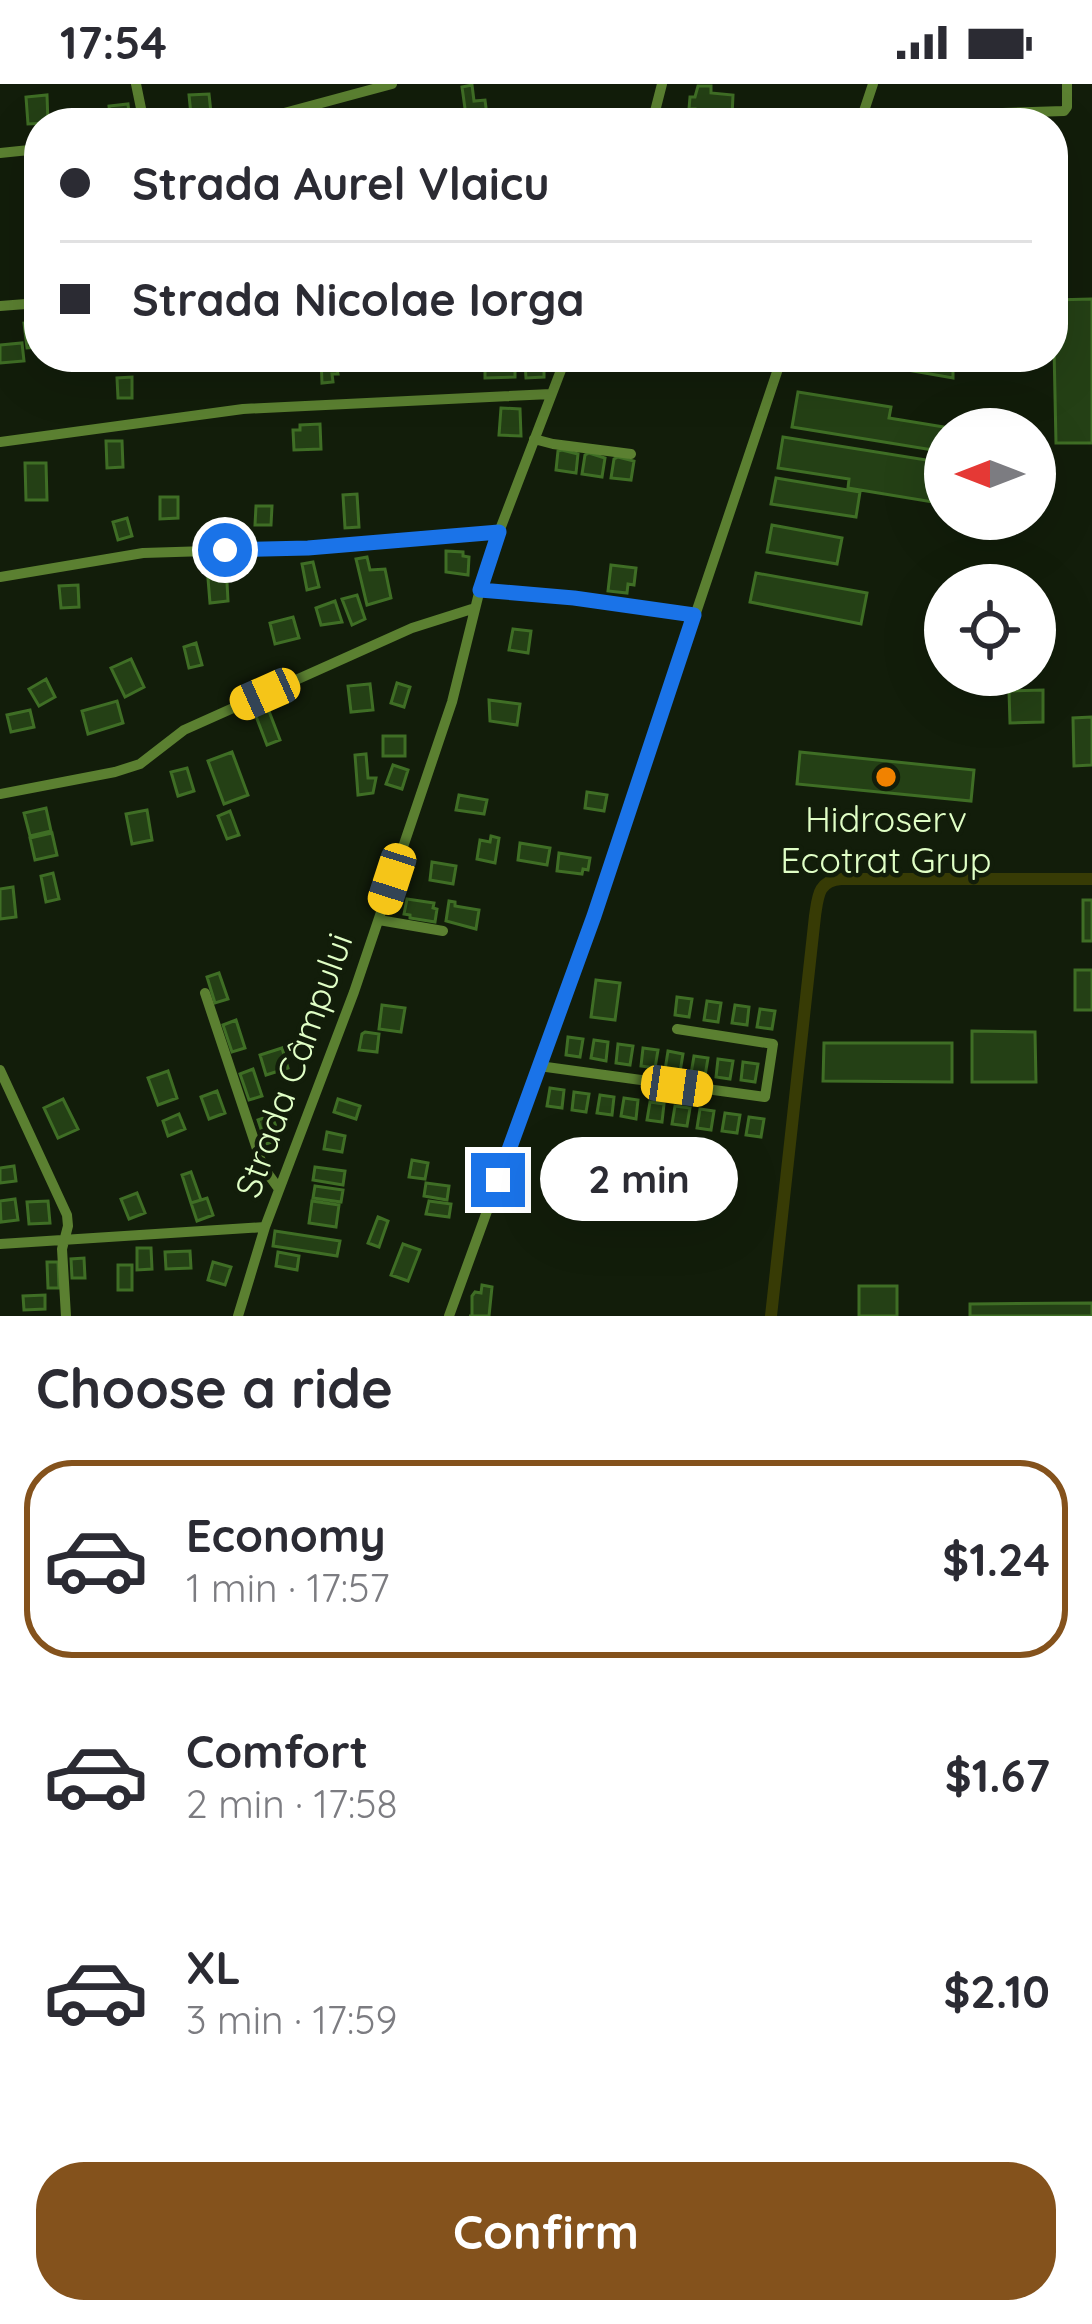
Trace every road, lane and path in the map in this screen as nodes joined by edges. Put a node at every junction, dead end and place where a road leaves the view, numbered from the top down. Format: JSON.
{"nodes":[{"id":1,"x":392,"y":84,"type":"edge"},
{"id":2,"x":303,"y":108,"type":"edge"},
{"id":3,"x":560,"y":372,"type":"edge"},
{"id":4,"x":777,"y":372,"type":"edge"},
{"id":5,"x":550,"y":394,"type":"junction"},
{"id":6,"x":534,"y":439,"type":"junction"},
{"id":7,"x":0,"y":442,"type":"edge"},
{"id":8,"x":632,"y":454,"type":"dead end"},
{"id":9,"x":499,"y":532,"type":"junction"},
{"id":10,"x":0,"y":578,"type":"edge"},
{"id":11,"x":480,"y":590,"type":"junction"},
{"id":12,"x":476,"y":608,"type":"junction"},
{"id":13,"x":694,"y":615,"type":"junction"},
{"id":14,"x":0,"y":794,"type":"edge"},
{"id":15,"x":379,"y":920,"type":"junction"},
{"id":16,"x":443,"y":932,"type":"dead end"},
{"id":17,"x":205,"y":993,"type":"dead end"},
{"id":18,"x":677,"y":1029,"type":"dead end"},
{"id":19,"x":539,"y":1066,"type":"junction"},
{"id":20,"x":0,"y":1070,"type":"edge"},
{"id":21,"x":279,"y":1189,"type":"junction"},
{"id":22,"x":265,"y":1227,"type":"junction"},
{"id":23,"x":64,"y":1239,"type":"junction"},
{"id":24,"x":0,"y":1244,"type":"edge"},
{"id":25,"x":66,"y":1316,"type":"edge"},
{"id":26,"x":238,"y":1316,"type":"edge"},
{"id":27,"x":448,"y":1316,"type":"edge"}],
"edges":[{"from":1,"to":2,"type":"street"},
{"from":3,"to":5,"type":"street","name":"Strada Câmpului"},
{"from":4,"to":13,"type":"street"},
{"from":5,"to":6,"type":"street","name":"Strada Câmpului"},
{"from":5,"to":7,"type":"street"},
{"from":6,"to":8,"type":"street"},
{"from":6,"to":9,"type":"street","name":"Strada Câmpului"},
{"from":9,"to":10,"type":"street"},
{"from":9,"to":11,"type":"street","name":"Strada Câmpului"},
{"from":11,"to":12,"type":"street","name":"Strada Câmpului"},
{"from":11,"to":13,"type":"street"},
{"from":12,"to":14,"type":"street"},
{"from":12,"to":15,"type":"street","name":"Strada Câmpului"},
{"from":13,"to":19,"type":"street"},
{"from":15,"to":16,"type":"street"},
{"from":15,"to":21,"type":"street","name":"Strada Câmpului"},
{"from":17,"to":21,"type":"street"},
{"from":18,"to":19,"type":"street"},
{"from":19,"to":27,"type":"street"},
{"from":20,"to":23,"type":"street"},
{"from":21,"to":22,"type":"street","name":"Strada Câmpului"},
{"from":22,"to":23,"type":"street"},
{"from":22,"to":26,"type":"street","name":"Strada Câmpului"},
{"from":23,"to":24,"type":"street"},
{"from":23,"to":25,"type":"street"}]}
